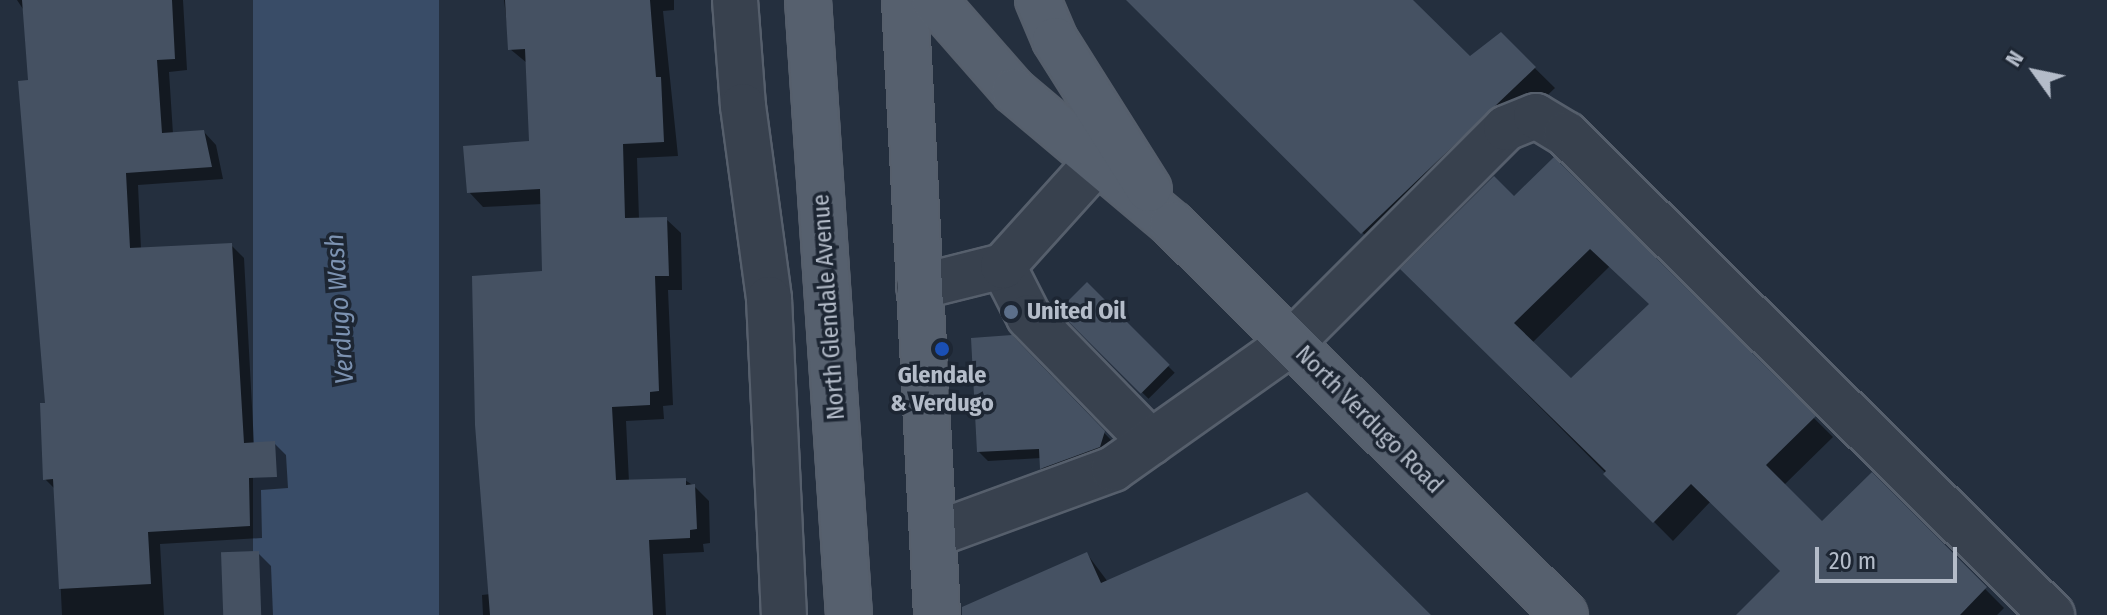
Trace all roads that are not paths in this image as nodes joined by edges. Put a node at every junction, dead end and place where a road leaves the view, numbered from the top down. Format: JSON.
{"nodes":[{"id":1,"x":735,"y":0,"type":"edge"},
{"id":2,"x":808,"y":0,"type":"edge"},
{"id":3,"x":905,"y":0,"type":"edge"},
{"id":4,"x":934,"y":0,"type":"edge"},
{"id":5,"x":1038,"y":0,"type":"edge"},
{"id":6,"x":1097,"y":162,"type":"junction"},
{"id":7,"x":1172,"y":224,"type":"junction"},
{"id":8,"x":1003,"y":266,"type":"junction"},
{"id":9,"x":919,"y":287,"type":"junction"},
{"id":10,"x":1291,"y":343,"type":"junction"},
{"id":11,"x":1151,"y":442,"type":"junction"},
{"id":12,"x":933,"y":535,"type":"junction"},
{"id":13,"x":784,"y":615,"type":"edge"},
{"id":14,"x":849,"y":615,"type":"edge"},
{"id":15,"x":937,"y":615,"type":"edge"},
{"id":16,"x":1565,"y":615,"type":"edge"},
{"id":17,"x":2052,"y":615,"type":"edge"}],
"edges":[{"from":1,"to":13,"type":"street"},
{"from":2,"to":14,"type":"main road","name":"North Glendale Avenue"},
{"from":3,"to":9,"type":"main road"},
{"from":4,"to":6,"type":"main road","name":"North Verdugo Road"},
{"from":5,"to":7,"type":"main road","name":"North Verdugo Road"},
{"from":6,"to":7,"type":"main road","name":"North Verdugo Road"},
{"from":6,"to":8,"type":"street"},
{"from":7,"to":10,"type":"main road","name":"North Verdugo Road"},
{"from":8,"to":9,"type":"street"},
{"from":8,"to":11,"type":"street"},
{"from":9,"to":12,"type":"main road"},
{"from":10,"to":11,"type":"street"},
{"from":10,"to":16,"type":"main road","name":"North Verdugo Road"},
{"from":10,"to":17,"type":"street"},
{"from":11,"to":12,"type":"street"},
{"from":12,"to":15,"type":"main road"}]}
